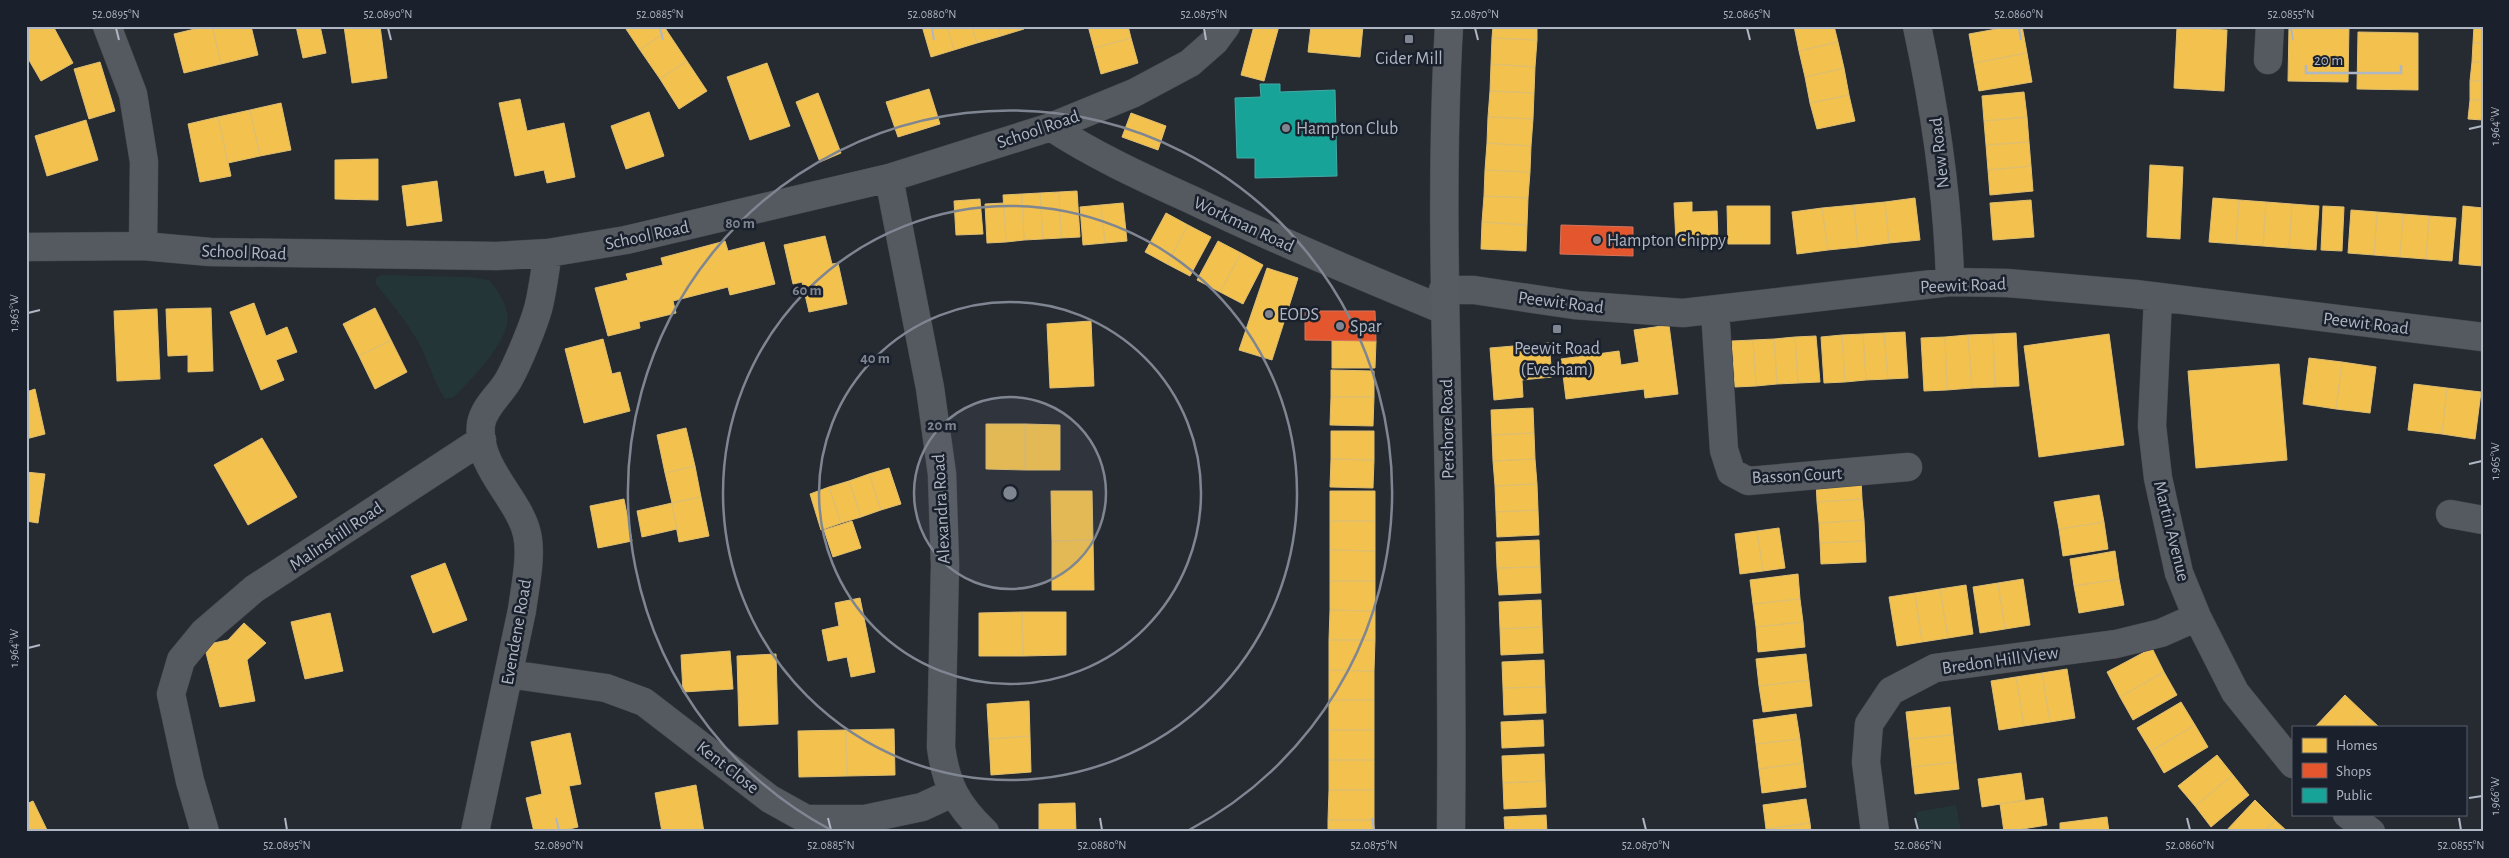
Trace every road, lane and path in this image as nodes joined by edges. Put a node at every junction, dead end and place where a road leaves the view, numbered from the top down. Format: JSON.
{"nodes":[{"id":1,"x":107,"y":26,"type":"edge"},
{"id":2,"x":1226,"y":26,"type":"edge"},
{"id":3,"x":1449,"y":26,"type":"edge"},
{"id":4,"x":1917,"y":26,"type":"edge"},
{"id":5,"x":2270,"y":26,"type":"edge"},
{"id":6,"x":2268,"y":60,"type":"dead end"},
{"id":7,"x":1051,"y":127,"type":"junction"},
{"id":8,"x":889,"y":178,"type":"junction"},
{"id":9,"x":143,"y":246,"type":"junction"},
{"id":10,"x":26,"y":247,"type":"edge"},
{"id":11,"x":548,"y":253,"type":"junction"},
{"id":12,"x":1950,"y":282,"type":"junction"},
{"id":13,"x":2158,"y":298,"type":"junction"},
{"id":14,"x":1444,"y":300,"type":"junction"},
{"id":15,"x":1715,"y":310,"type":"junction"},
{"id":16,"x":2483,"y":337,"type":"edge"},
{"id":17,"x":482,"y":440,"type":"junction"},
{"id":18,"x":1908,"y":467,"type":"dead end"},
{"id":19,"x":2450,"y":514,"type":"dead end"},
{"id":20,"x":2483,"y":520,"type":"edge"},
{"id":21,"x":2197,"y":617,"type":"junction"},
{"id":22,"x":509,"y":674,"type":"junction"},
{"id":23,"x":2292,"y":763,"type":"edge"},
{"id":24,"x":952,"y":792,"type":"junction"},
{"id":25,"x":2350,"y":816,"type":"edge"},
{"id":26,"x":205,"y":832,"type":"edge"},
{"id":27,"x":475,"y":832,"type":"edge"},
{"id":28,"x":985,"y":832,"type":"edge"},
{"id":29,"x":1451,"y":832,"type":"edge"},
{"id":30,"x":1875,"y":832,"type":"edge"},
{"id":31,"x":2371,"y":832,"type":"edge"}],
"edges":[{"from":1,"to":9,"type":"street"},
{"from":2,"to":7,"type":"street","name":"School Road"},
{"from":3,"to":14,"type":"main road","name":"Pershore Road"},
{"from":4,"to":12,"type":"street","name":"New Road"},
{"from":5,"to":6,"type":"street"},
{"from":7,"to":8,"type":"street","name":"School Road"},
{"from":7,"to":14,"type":"street","name":"Workman Road"},
{"from":8,"to":11,"type":"street","name":"School Road"},
{"from":8,"to":24,"type":"street","name":"Alexandra Road"},
{"from":9,"to":10,"type":"street","name":"School Road"},
{"from":9,"to":11,"type":"street","name":"School Road"},
{"from":11,"to":17,"type":"street"},
{"from":12,"to":13,"type":"street","name":"Peewit Road"},
{"from":12,"to":15,"type":"street","name":"Peewit Road"},
{"from":13,"to":16,"type":"street","name":"Peewit Road"},
{"from":13,"to":21,"type":"street","name":"Martin Avenue"},
{"from":14,"to":15,"type":"street","name":"Peewit Road"},
{"from":14,"to":29,"type":"main road","name":"Pershore Road"},
{"from":15,"to":18,"type":"street","name":"Basson Court"},
{"from":17,"to":22,"type":"street","name":"Evendene Road"},
{"from":17,"to":26,"type":"street","name":"Malinshill Road"},
{"from":19,"to":20,"type":"street"},
{"from":21,"to":23,"type":"street","name":"Martin Avenue"},
{"from":21,"to":30,"type":"street","name":"Bredon Hill View"},
{"from":22,"to":24,"type":"street","name":"Kent Close"},
{"from":22,"to":27,"type":"street","name":"Evendene Road"},
{"from":24,"to":28,"type":"street","name":"Alexandra Road"},
{"from":25,"to":31,"type":"street"}]}
